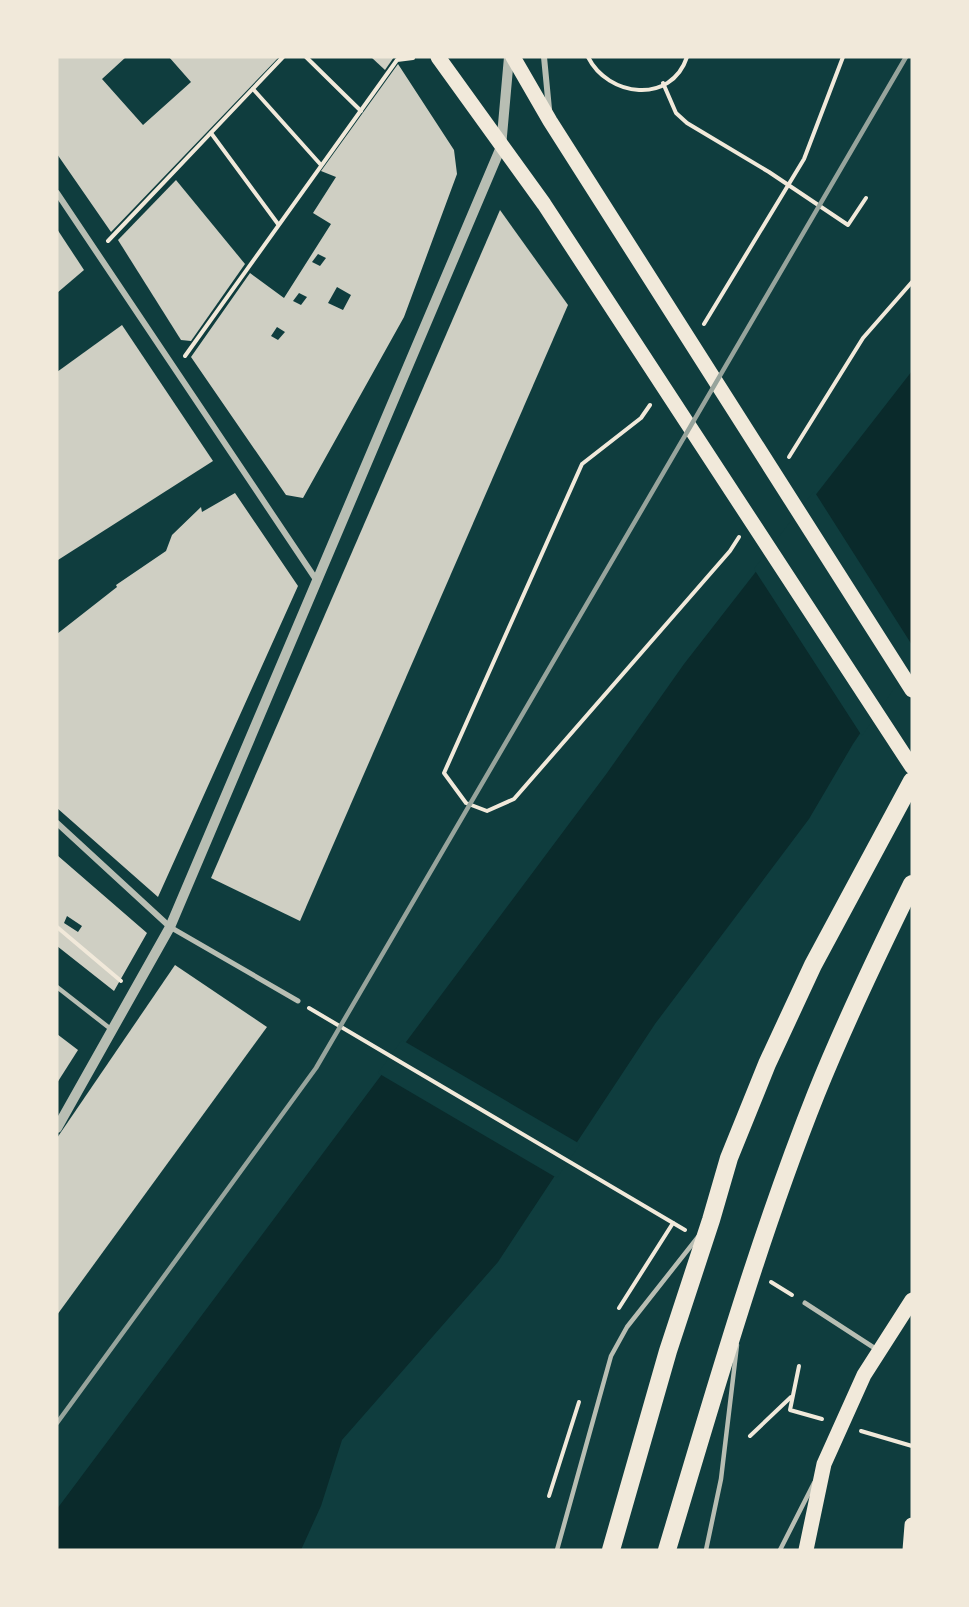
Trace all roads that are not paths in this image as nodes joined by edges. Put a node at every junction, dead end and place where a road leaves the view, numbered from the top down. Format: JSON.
{"nodes":[{"id":1,"x":438,"y":57,"type":"edge"},
{"id":2,"x":511,"y":57,"type":"edge"},
{"id":3,"x":544,"y":57,"type":"edge"},
{"id":4,"x":550,"y":121,"type":"junction"},
{"id":5,"x":501,"y":147,"type":"junction"},
{"id":6,"x":57,"y":193,"type":"edge"},
{"id":7,"x":317,"y":581,"type":"junction"},
{"id":8,"x":912,"y":690,"type":"edge"},
{"id":9,"x":912,"y":767,"type":"edge"},
{"id":10,"x":912,"y":781,"type":"edge"},
{"id":11,"x":57,"y":823,"type":"edge"},
{"id":12,"x":912,"y":884,"type":"edge"},
{"id":13,"x":170,"y":927,"type":"junction"},
{"id":14,"x":57,"y":987,"type":"edge"},
{"id":15,"x":298,"y":1001,"type":"road end"},
{"id":16,"x":112,"y":1030,"type":"junction"},
{"id":17,"x":57,"y":1128,"type":"edge"},
{"id":18,"x":711,"y":1220,"type":"junction"},
{"id":19,"x":912,"y":1300,"type":"edge"},
{"id":20,"x":805,"y":1303,"type":"road end"},
{"id":21,"x":741,"y":1309,"type":"junction"},
{"id":22,"x":880,"y":1351,"type":"junction"},
{"id":23,"x":824,"y":1464,"type":"junction"},
{"id":24,"x":912,"y":1525,"type":"edge"},
{"id":25,"x":557,"y":1550,"type":"edge"},
{"id":26,"x":611,"y":1550,"type":"edge"},
{"id":27,"x":667,"y":1550,"type":"edge"},
{"id":28,"x":706,"y":1550,"type":"edge"},
{"id":29,"x":780,"y":1550,"type":"edge"},
{"id":30,"x":806,"y":1550,"type":"edge"},
{"id":31,"x":910,"y":1550,"type":"edge"}],
"edges":[{"from":1,"to":5,"type":"main road"},
{"from":2,"to":4,"type":"main road"},
{"from":2,"to":5,"type":"street"},
{"from":3,"to":4,"type":"street"},
{"from":4,"to":8,"type":"main road"},
{"from":5,"to":7,"type":"street"},
{"from":5,"to":9,"type":"main road"},
{"from":6,"to":7,"type":"street"},
{"from":7,"to":13,"type":"street"},
{"from":10,"to":18,"type":"highway"},
{"from":11,"to":13,"type":"street"},
{"from":12,"to":21,"type":"highway"},
{"from":13,"to":15,"type":"street"},
{"from":13,"to":16,"type":"street"},
{"from":14,"to":16,"type":"lane"},
{"from":16,"to":17,"type":"street"},
{"from":18,"to":25,"type":"lane"},
{"from":18,"to":26,"type":"highway"},
{"from":19,"to":22,"type":"main road"},
{"from":20,"to":22,"type":"street"},
{"from":21,"to":27,"type":"highway"},
{"from":21,"to":28,"type":"lane"},
{"from":22,"to":23,"type":"main road"},
{"from":23,"to":29,"type":"lane"},
{"from":23,"to":30,"type":"main road"},
{"from":24,"to":31,"type":"main road"}]}
